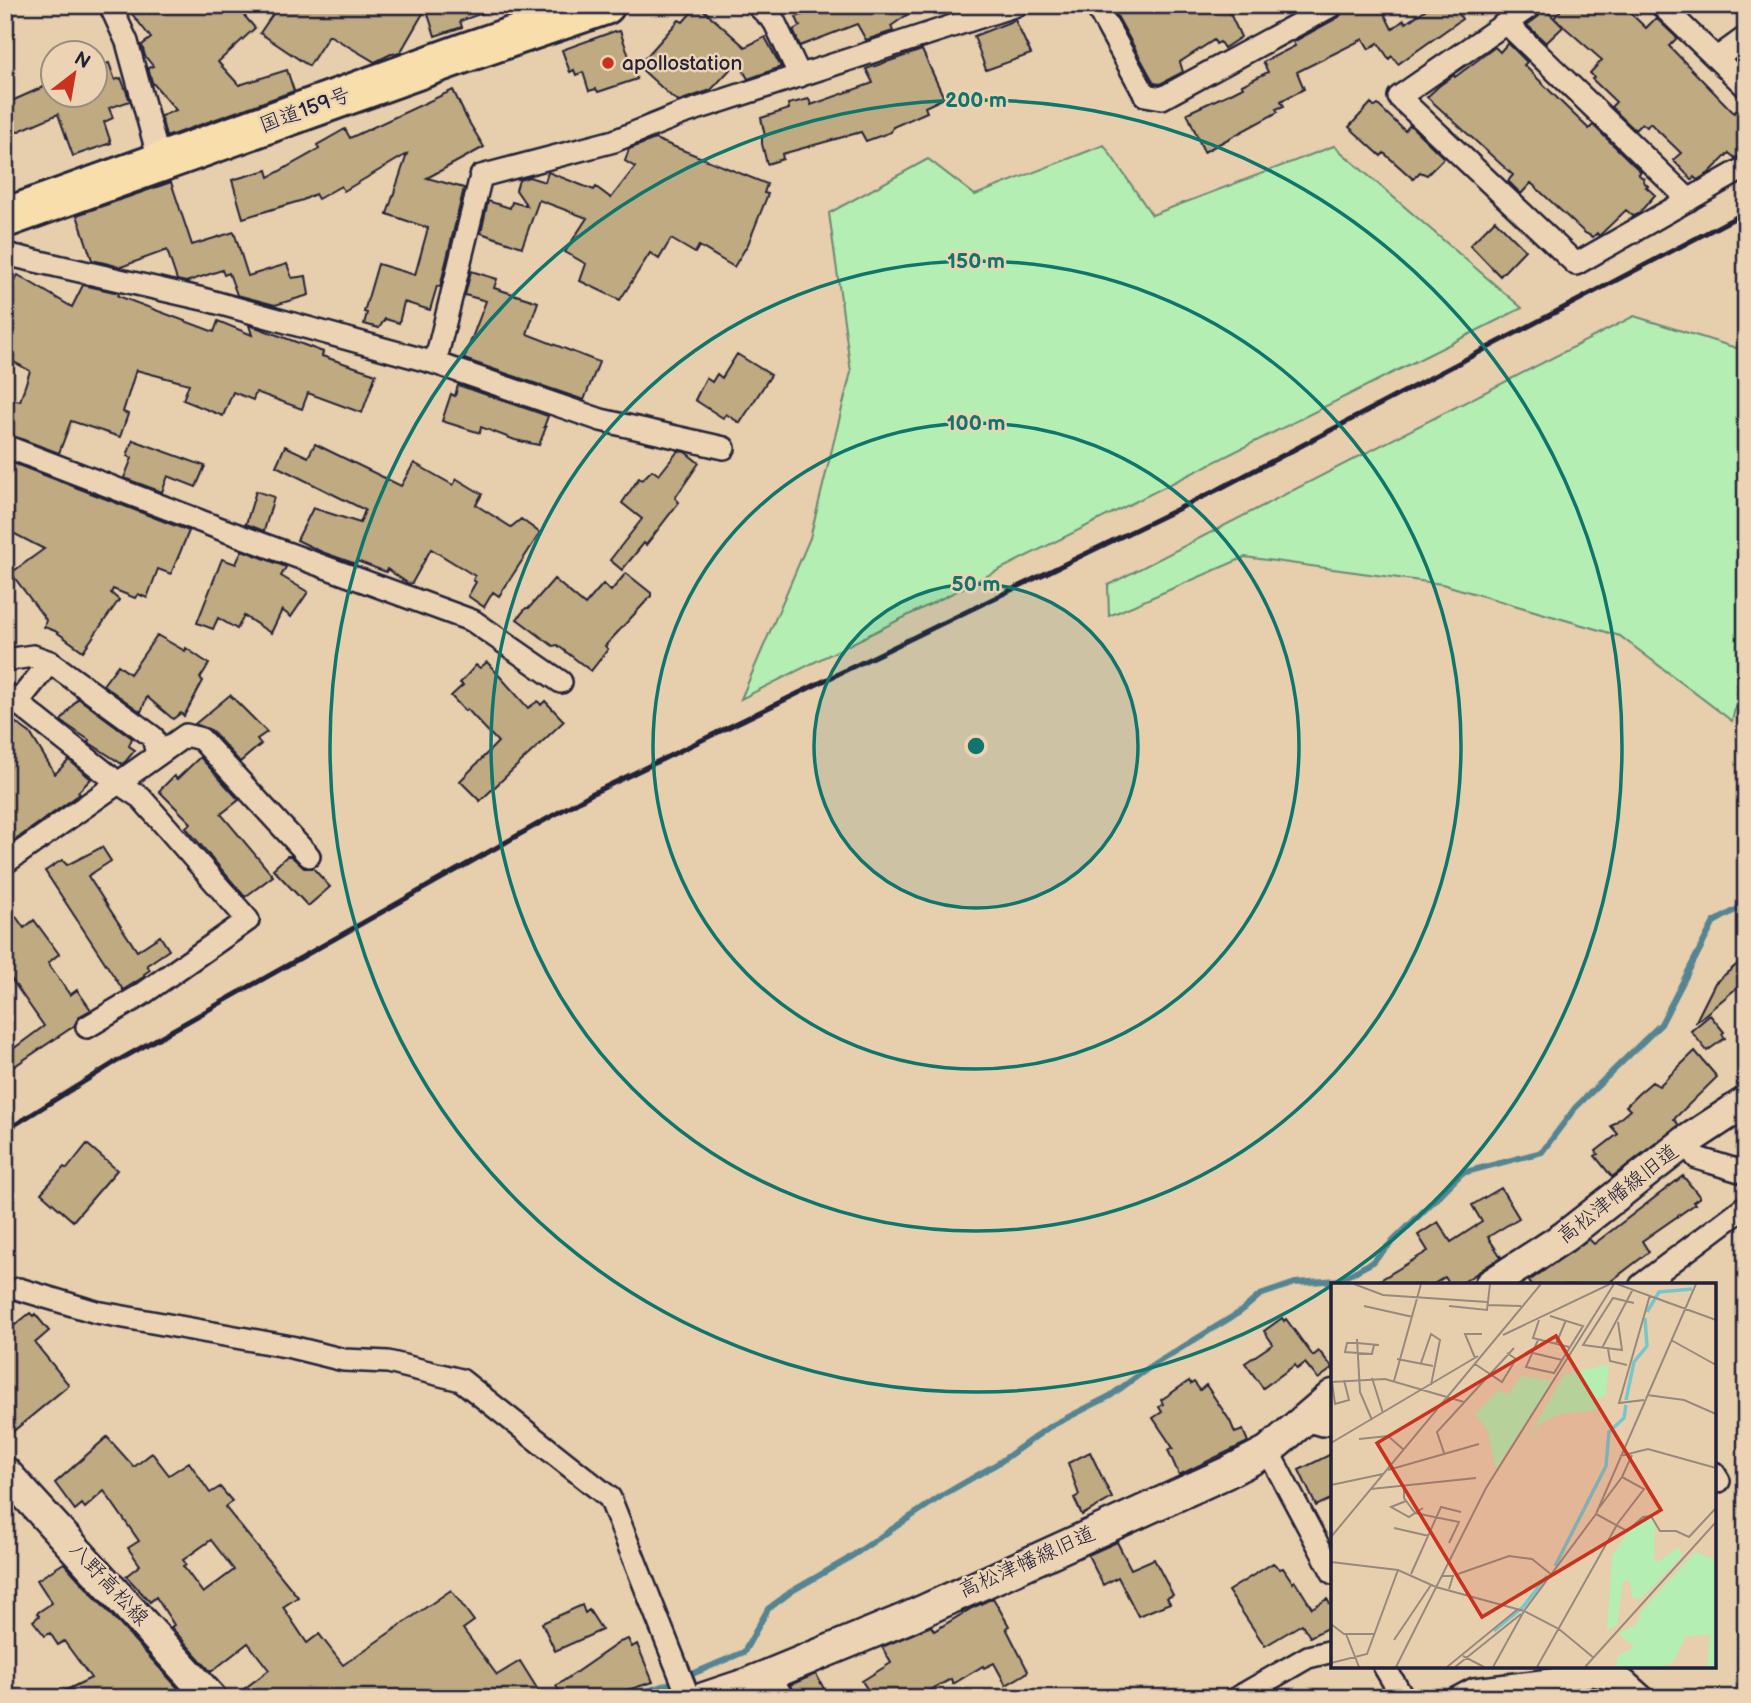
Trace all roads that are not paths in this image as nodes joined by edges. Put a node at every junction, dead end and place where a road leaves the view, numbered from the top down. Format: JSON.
{"nodes":[{"id":1,"x":110,"y":5,"type":"edge"},
{"id":2,"x":605,"y":5,"type":"edge"},
{"id":3,"x":757,"y":5,"type":"edge"},
{"id":4,"x":1017,"y":5,"type":"edge"},
{"id":5,"x":1097,"y":5,"type":"edge"},
{"id":6,"x":1333,"y":5,"type":"edge"},
{"id":7,"x":1532,"y":5,"type":"edge"},
{"id":8,"x":1661,"y":5,"type":"edge"},
{"id":9,"x":1507,"y":23,"type":"junction"},
{"id":10,"x":1746,"y":37,"type":"edge"},
{"id":11,"x":1717,"y":58,"type":"junction"},
{"id":12,"x":800,"y":76,"type":"junction"},
{"id":13,"x":1746,"y":87,"type":"edge"},
{"id":14,"x":160,"y":163,"type":"junction"},
{"id":15,"x":1746,"y":167,"type":"edge"},
{"id":16,"x":1689,"y":200,"type":"junction"},
{"id":17,"x":5,"y":218,"type":"edge"},
{"id":18,"x":5,"y":254,"type":"edge"},
{"id":19,"x":435,"y":363,"type":"junction"},
{"id":20,"x":5,"y":446,"type":"edge"},
{"id":21,"x":724,"y":448,"type":"dead end"},
{"id":22,"x":5,"y":660,"type":"edge"},
{"id":23,"x":50,"y":662,"type":"junction"},
{"id":24,"x":561,"y":682,"type":"dead end"},
{"id":25,"x":11,"y":698,"type":"edge"},
{"id":26,"x":157,"y":755,"type":"junction"},
{"id":27,"x":117,"y":782,"type":"junction"},
{"id":28,"x":309,"y":856,"type":"dead end"},
{"id":29,"x":5,"y":863,"type":"edge"},
{"id":30,"x":87,"y":1027,"type":"dead end"},
{"id":31,"x":1746,"y":1102,"type":"edge"},
{"id":32,"x":1685,"y":1142,"type":"junction"},
{"id":33,"x":1746,"y":1172,"type":"edge"},
{"id":34,"x":1746,"y":1206,"type":"edge"},
{"id":35,"x":1493,"y":1283,"type":"edge"},
{"id":36,"x":1644,"y":1283,"type":"edge"},
{"id":37,"x":19,"y":1289,"type":"dead end"},
{"id":38,"x":1331,"y":1399,"type":"edge"},
{"id":39,"x":1319,"y":1420,"type":"edge"},
{"id":40,"x":1268,"y":1451,"type":"junction"},
{"id":41,"x":5,"y":1472,"type":"edge"},
{"id":42,"x":1331,"y":1569,"type":"edge"},
{"id":43,"x":1331,"y":1651,"type":"edge"},
{"id":44,"x":1385,"y":1668,"type":"edge"},
{"id":45,"x":776,"y":1686,"type":"edge"},
{"id":46,"x":693,"y":1696,"type":"edge"},
{"id":47,"x":211,"y":1698,"type":"edge"},
{"id":48,"x":1237,"y":1698,"type":"edge"},
{"id":49,"x":1403,"y":1698,"type":"edge"},
{"id":50,"x":1457,"y":1698,"type":"edge"},
{"id":51,"x":1644,"y":1698,"type":"edge"}],
"edges":[{"from":1,"to":14,"type":"street"},
{"from":2,"to":14,"type":"highway","name":"国道159号"},
{"from":3,"to":12,"type":"street"},
{"from":4,"to":12,"type":"street"},
{"from":5,"to":6,"type":"street"},
{"from":7,"to":9,"type":"street"},
{"from":8,"to":11,"type":"street"},
{"from":9,"to":16,"type":"street"},
{"from":9,"to":16,"type":"street"},
{"from":10,"to":11,"type":"street"},
{"from":11,"to":13,"type":"street"},
{"from":12,"to":19,"type":"street"},
{"from":14,"to":17,"type":"highway","name":"国道159号"},
{"from":15,"to":16,"type":"street"},
{"from":18,"to":19,"type":"street"},
{"from":19,"to":21,"type":"street"},
{"from":20,"to":24,"type":"street"},
{"from":22,"to":23,"type":"street"},
{"from":23,"to":25,"type":"street"},
{"from":23,"to":26,"type":"street"},
{"from":25,"to":27,"type":"street"},
{"from":26,"to":27,"type":"street"},
{"from":26,"to":28,"type":"street"},
{"from":27,"to":29,"type":"street"},
{"from":27,"to":30,"type":"street"},
{"from":31,"to":32,"type":"street","name":"高松津幡線旧道"},
{"from":32,"to":33,"type":"street"},
{"from":32,"to":35,"type":"street","name":"高松津幡線旧道"},
{"from":34,"to":36,"type":"street"},
{"from":37,"to":46,"type":"street"},
{"from":38,"to":39,"type":"street","name":"高松津幡線旧道"},
{"from":39,"to":40,"type":"street","name":"高松津幡線旧道"},
{"from":40,"to":42,"type":"street"},
{"from":40,"to":45,"type":"street","name":"高松津幡線旧道"},
{"from":41,"to":47,"type":"street","name":"八野高松線"},
{"from":43,"to":48,"type":"street"},
{"from":44,"to":49,"type":"street"},
{"from":45,"to":46,"type":"street","name":"高松津幡線旧道"},
{"from":50,"to":51,"type":"street"}]}
